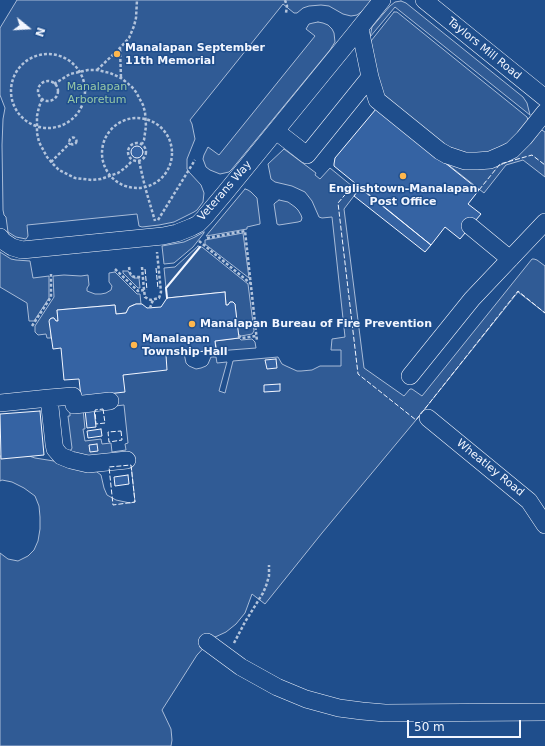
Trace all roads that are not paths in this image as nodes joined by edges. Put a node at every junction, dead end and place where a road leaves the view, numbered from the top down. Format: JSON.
{"nodes":[{"id":1,"x":382,"y":0,"type":"edge"},
{"id":2,"x":424,"y":0,"type":"edge"},
{"id":3,"x":360,"y":28,"type":"junction"},
{"id":4,"x":370,"y":77,"type":"junction"},
{"id":5,"x":545,"y":98,"type":"edge"},
{"id":6,"x":545,"y":112,"type":"edge"},
{"id":7,"x":276,"y":130,"type":"junction"},
{"id":8,"x":545,"y":222,"type":"edge"},
{"id":9,"x":470,"y":226,"type":"dead end"},
{"id":10,"x":0,"y":237,"type":"edge"},
{"id":11,"x":510,"y":258,"type":"junction"},
{"id":12,"x":410,"y":376,"type":"dead end"},
{"id":13,"x":93,"y":397,"type":"dead end"},
{"id":14,"x":49,"y":398,"type":"junction"},
{"id":15,"x":0,"y":403,"type":"edge"},
{"id":16,"x":428,"y":418,"type":"dead end"},
{"id":17,"x":127,"y":460,"type":"dead end"},
{"id":18,"x":545,"y":525,"type":"edge"},
{"id":19,"x":207,"y":642,"type":"dead end"},
{"id":20,"x":545,"y":712,"type":"edge"}],
"edges":[{"from":1,"to":3,"type":"street","name":"Veterans Way"},
{"from":2,"to":5,"type":"street","name":"Taylors Mill Road"},
{"from":3,"to":4,"type":"street"},
{"from":3,"to":7,"type":"street","name":"Veterans Way"},
{"from":4,"to":6,"type":"street"},
{"from":4,"to":7,"type":"street"},
{"from":7,"to":10,"type":"street","name":"Veterans Way"},
{"from":8,"to":11,"type":"street"},
{"from":9,"to":11,"type":"street"},
{"from":11,"to":12,"type":"street"},
{"from":13,"to":14,"type":"street"},
{"from":14,"to":15,"type":"street"},
{"from":14,"to":17,"type":"street"},
{"from":16,"to":18,"type":"street","name":"Wheatley Road"},
{"from":19,"to":20,"type":"street"}]}
